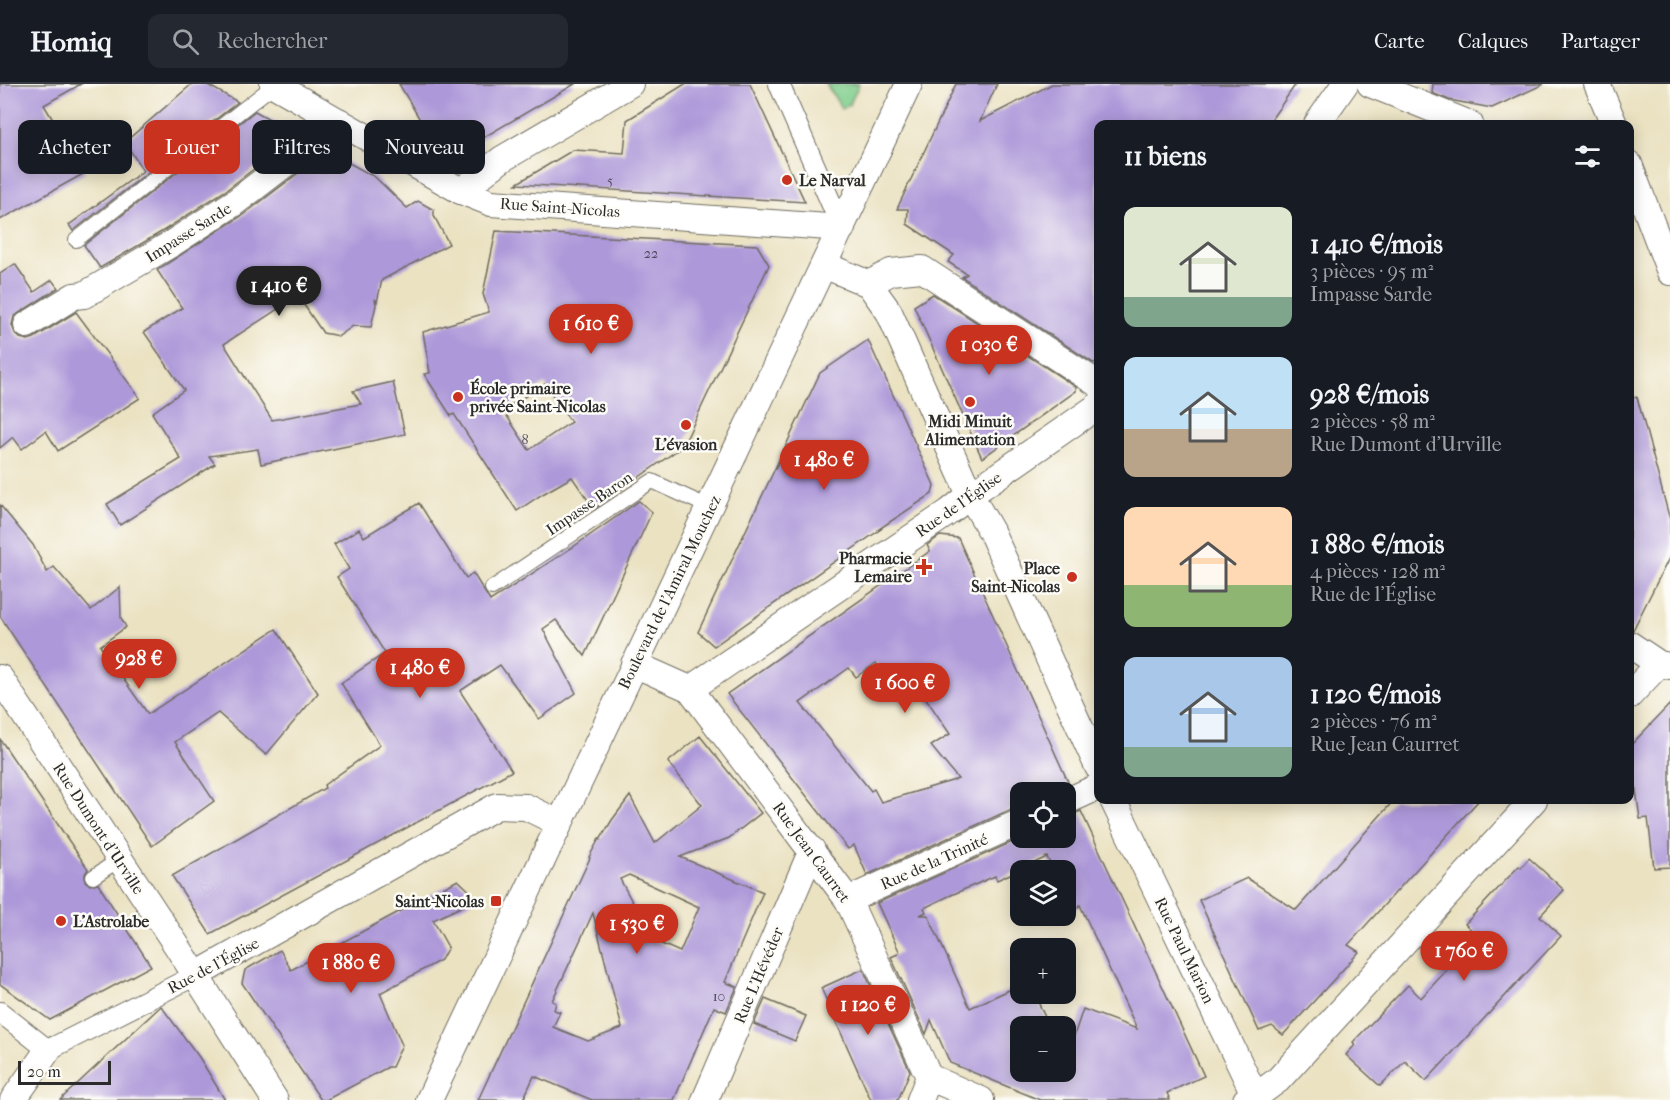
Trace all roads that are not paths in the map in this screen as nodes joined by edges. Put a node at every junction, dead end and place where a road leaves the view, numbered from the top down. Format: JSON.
{"nodes":[{"id":1,"x":274,"y":84,"type":"edge"},
{"id":2,"x":630,"y":84,"type":"edge"},
{"id":3,"x":779,"y":84,"type":"edge"},
{"id":4,"x":909,"y":84,"type":"edge"},
{"id":5,"x":1345,"y":84,"type":"edge"},
{"id":6,"x":1370,"y":84,"type":"edge"},
{"id":7,"x":1597,"y":84,"type":"edge"},
{"id":8,"x":336,"y":120,"type":"edge"},
{"id":9,"x":1320,"y":120,"type":"edge"},
{"id":10,"x":1460,"y":120,"type":"edge"},
{"id":11,"x":1612,"y":120,"type":"edge"},
{"id":12,"x":352,"y":129,"type":"edge"},
{"id":13,"x":272,"y":174,"type":"edge"},
{"id":14,"x":1634,"y":177,"type":"edge"},
{"id":15,"x":461,"y":190,"type":"junction"},
{"id":16,"x":842,"y":228,"type":"junction"},
{"id":17,"x":75,"y":240,"type":"dead end"},
{"id":18,"x":824,"y":265,"type":"junction"},
{"id":19,"x":1670,"y":273,"type":"edge"},
{"id":20,"x":869,"y":284,"type":"junction"},
{"id":21,"x":27,"y":325,"type":"dead end"},
{"id":22,"x":1094,"y":381,"type":"edge"},
{"id":23,"x":1094,"y":409,"type":"edge"},
{"id":24,"x":970,"y":495,"type":"junction"},
{"id":25,"x":709,"y":507,"type":"junction"},
{"id":26,"x":492,"y":588,"type":"dead end"},
{"id":27,"x":1634,"y":647,"type":"edge"},
{"id":28,"x":634,"y":664,"type":"junction"},
{"id":29,"x":1664,"y":665,"type":"edge"},
{"id":30,"x":0,"y":678,"type":"edge"},
{"id":31,"x":690,"y":688,"type":"junction"},
{"id":32,"x":1634,"y":692,"type":"edge"},
{"id":33,"x":1094,"y":758,"type":"edge"},
{"id":34,"x":1094,"y":789,"type":"edge"},
{"id":35,"x":1076,"y":797,"type":"edge"},
{"id":36,"x":1115,"y":804,"type":"edge"},
{"id":37,"x":1530,"y":804,"type":"edge"},
{"id":38,"x":559,"y":823,"type":"junction"},
{"id":39,"x":1010,"y":827,"type":"edge"},
{"id":40,"x":812,"y":850,"type":"junction"},
{"id":41,"x":120,"y":859,"type":"junction"},
{"id":42,"x":93,"y":877,"type":"dead end"},
{"id":43,"x":849,"y":900,"type":"junction"},
{"id":44,"x":196,"y":975,"type":"junction"},
{"id":45,"x":0,"y":1012,"type":"edge"},
{"id":46,"x":48,"y":1050,"type":"junction"},
{"id":47,"x":925,"y":1089,"type":"edge"},
{"id":48,"x":1253,"y":1099,"type":"edge"},
{"id":49,"x":13,"y":1100,"type":"edge"},
{"id":50,"x":275,"y":1100,"type":"edge"},
{"id":51,"x":429,"y":1100,"type":"edge"},
{"id":52,"x":705,"y":1100,"type":"edge"},
{"id":53,"x":981,"y":1100,"type":"edge"}],
"edges":[{"from":1,"to":8,"type":"street","name":"Rue Saint-Nicolas"},
{"from":1,"to":17,"type":"lane"},
{"from":2,"to":15,"type":"street"},
{"from":3,"to":16,"type":"street"},
{"from":4,"to":16,"type":"street","name":"Boulevard de l'Amiral Mouchez"},
{"from":5,"to":9,"type":"street"},
{"from":6,"to":10,"type":"street"},
{"from":7,"to":11,"type":"street"},
{"from":12,"to":15,"type":"street","name":"Rue Saint-Nicolas"},
{"from":13,"to":21,"type":"street","name":"Impasse Sarde"},
{"from":14,"to":19,"type":"street"},
{"from":15,"to":16,"type":"street","name":"Rue Saint-Nicolas"},
{"from":16,"to":18,"type":"street","name":"Boulevard de l'Amiral Mouchez"},
{"from":18,"to":20,"type":"street"},
{"from":18,"to":25,"type":"street","name":"Boulevard de l'Amiral Mouchez"},
{"from":20,"to":22,"type":"street"},
{"from":20,"to":24,"type":"street"},
{"from":23,"to":24,"type":"street","name":"Rue de l'Église"},
{"from":24,"to":31,"type":"street","name":"Rue de l'Église"},
{"from":24,"to":33,"type":"street"},
{"from":25,"to":26,"type":"lane","name":"Impasse Baron"},
{"from":25,"to":28,"type":"street","name":"Boulevard de l'Amiral Mouchez"},
{"from":27,"to":29,"type":"street"},
{"from":28,"to":31,"type":"street"},
{"from":28,"to":38,"type":"street","name":"Boulevard de l'Amiral Mouchez"},
{"from":29,"to":32,"type":"street"},
{"from":30,"to":41,"type":"street","name":"Rue Dumont d'Urville"},
{"from":31,"to":40,"type":"street","name":"Rue Jean Caurret"},
{"from":34,"to":35,"type":"street"},
{"from":36,"to":48,"type":"street","name":"Rue Paul Marion"},
{"from":37,"to":48,"type":"street"},
{"from":38,"to":44,"type":"street","name":"Rue de l'Église"},
{"from":38,"to":51,"type":"street","name":"Boulevard de l'Amiral Mouchez"},
{"from":39,"to":43,"type":"street","name":"Rue de la Trinité"},
{"from":40,"to":43,"type":"street","name":"Rue Jean Caurret"},
{"from":40,"to":52,"type":"street","name":"Rue L'Hévéder"},
{"from":41,"to":42,"type":"lane"},
{"from":41,"to":44,"type":"street","name":"Rue Dumont d'Urville"},
{"from":43,"to":47,"type":"street","name":"Rue Jean Caurret"},
{"from":44,"to":46,"type":"street","name":"Rue de l'Église"},
{"from":44,"to":50,"type":"street","name":"Rue Dumont d'Urville"},
{"from":45,"to":46,"type":"street"},
{"from":46,"to":49,"type":"street","name":"Rue de l'Église"},
{"from":47,"to":53,"type":"street","name":"Rue Jean Caurret"}]}
